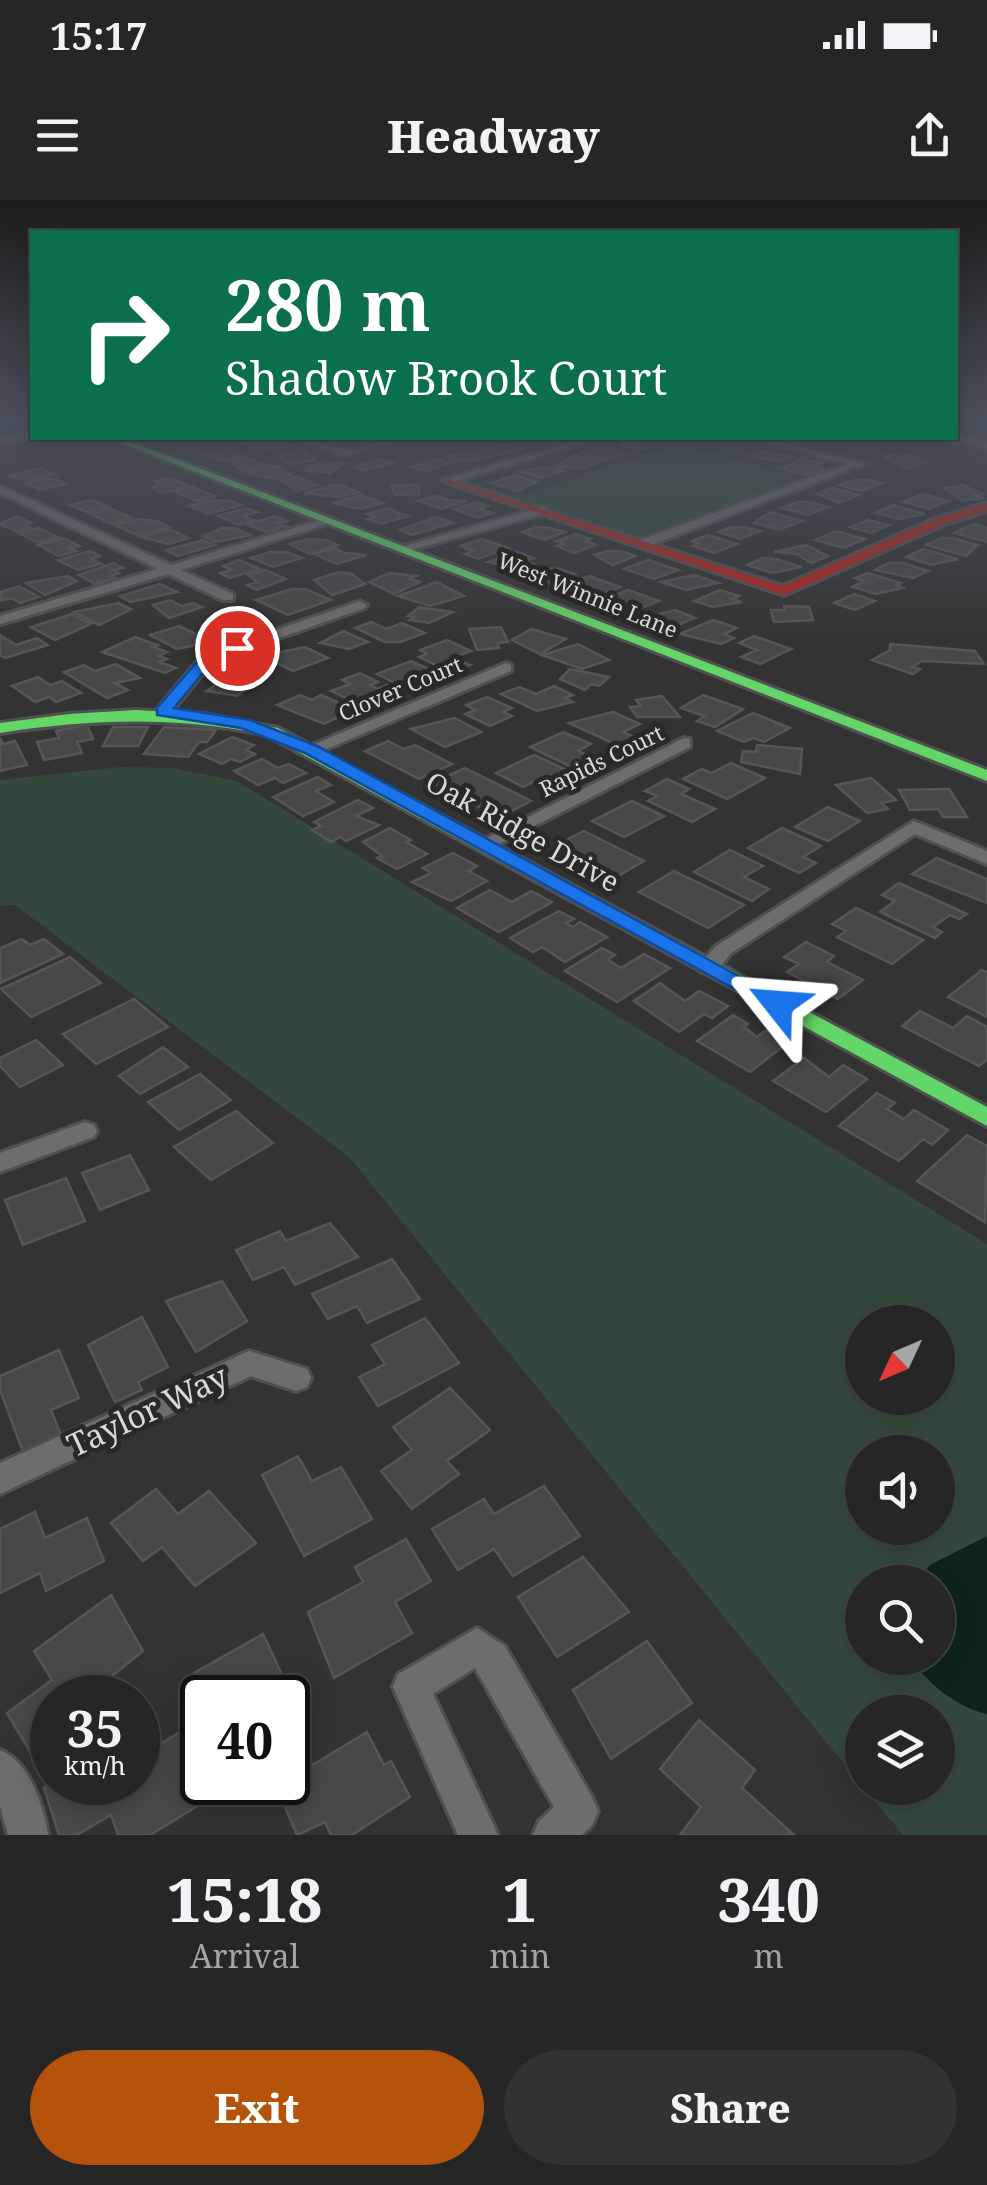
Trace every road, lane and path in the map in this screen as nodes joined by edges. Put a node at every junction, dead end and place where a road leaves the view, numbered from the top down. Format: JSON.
{"nodes":[{"id":1,"x":13,"y":495,"type":"edge"},
{"id":2,"x":263,"y":495,"type":"edge"},
{"id":3,"x":496,"y":495,"type":"edge"},
{"id":4,"x":774,"y":495,"type":"edge"},
{"id":5,"x":987,"y":507,"type":"edge"},
{"id":6,"x":542,"y":510,"type":"junction"},
{"id":7,"x":331,"y":521,"type":"junction"},
{"id":8,"x":642,"y":544,"type":"junction"},
{"id":9,"x":404,"y":548,"type":"junction"},
{"id":10,"x":170,"y":569,"type":"junction"},
{"id":11,"x":228,"y":597,"type":"dead end"},
{"id":12,"x":360,"y":605,"type":"dead end"},
{"id":13,"x":0,"y":620,"type":"edge"},
{"id":14,"x":506,"y":668,"type":"dead end"},
{"id":15,"x":163,"y":712,"type":"junction"},
{"id":16,"x":0,"y":728,"type":"edge"},
{"id":17,"x":684,"y":743,"type":"dead end"},
{"id":18,"x":311,"y":749,"type":"junction"},
{"id":19,"x":987,"y":776,"type":"edge"},
{"id":20,"x":484,"y":844,"type":"junction"},
{"id":21,"x":987,"y":858,"type":"edge"},
{"id":22,"x":709,"y":966,"type":"junction"},
{"id":23,"x":987,"y":1118,"type":"edge"},
{"id":24,"x":85,"y":1131,"type":"dead end"},
{"id":25,"x":0,"y":1163,"type":"edge"},
{"id":26,"x":296,"y":1378,"type":"dead end"},
{"id":27,"x":0,"y":1479,"type":"edge"},
{"id":28,"x":0,"y":1769,"type":"edge"},
{"id":29,"x":28,"y":1835,"type":"edge"},
{"id":30,"x":478,"y":1835,"type":"edge"},
{"id":31,"x":552,"y":1835,"type":"edge"}],
"edges":[{"from":1,"to":10,"type":"street"},
{"from":2,"to":7,"type":"street","name":"West Winnie Lane"},
{"from":3,"to":6,"type":"street"},
{"from":4,"to":8,"type":"street"},
{"from":5,"to":8,"type":"street"},
{"from":6,"to":8,"type":"street"},
{"from":6,"to":9,"type":"street"},
{"from":7,"to":9,"type":"street","name":"West Winnie Lane"},
{"from":7,"to":10,"type":"street"},
{"from":9,"to":19,"type":"street","name":"West Winnie Lane"},
{"from":10,"to":11,"type":"street"},
{"from":10,"to":13,"type":"street"},
{"from":12,"to":15,"type":"street"},
{"from":14,"to":18,"type":"street","name":"Clover Court"},
{"from":15,"to":16,"type":"street","name":"Oak Ridge Drive"},
{"from":15,"to":18,"type":"street","name":"Oak Ridge Drive"},
{"from":17,"to":20,"type":"street","name":"Rapids Court"},
{"from":18,"to":20,"type":"street","name":"Oak Ridge Drive"},
{"from":20,"to":22,"type":"street","name":"Oak Ridge Drive"},
{"from":21,"to":22,"type":"street"},
{"from":22,"to":23,"type":"street","name":"Oak Ridge Drive"},
{"from":24,"to":25,"type":"street"},
{"from":26,"to":27,"type":"street","name":"Taylor Way"},
{"from":28,"to":29,"type":"street"},
{"from":30,"to":31,"type":"street"}]}
